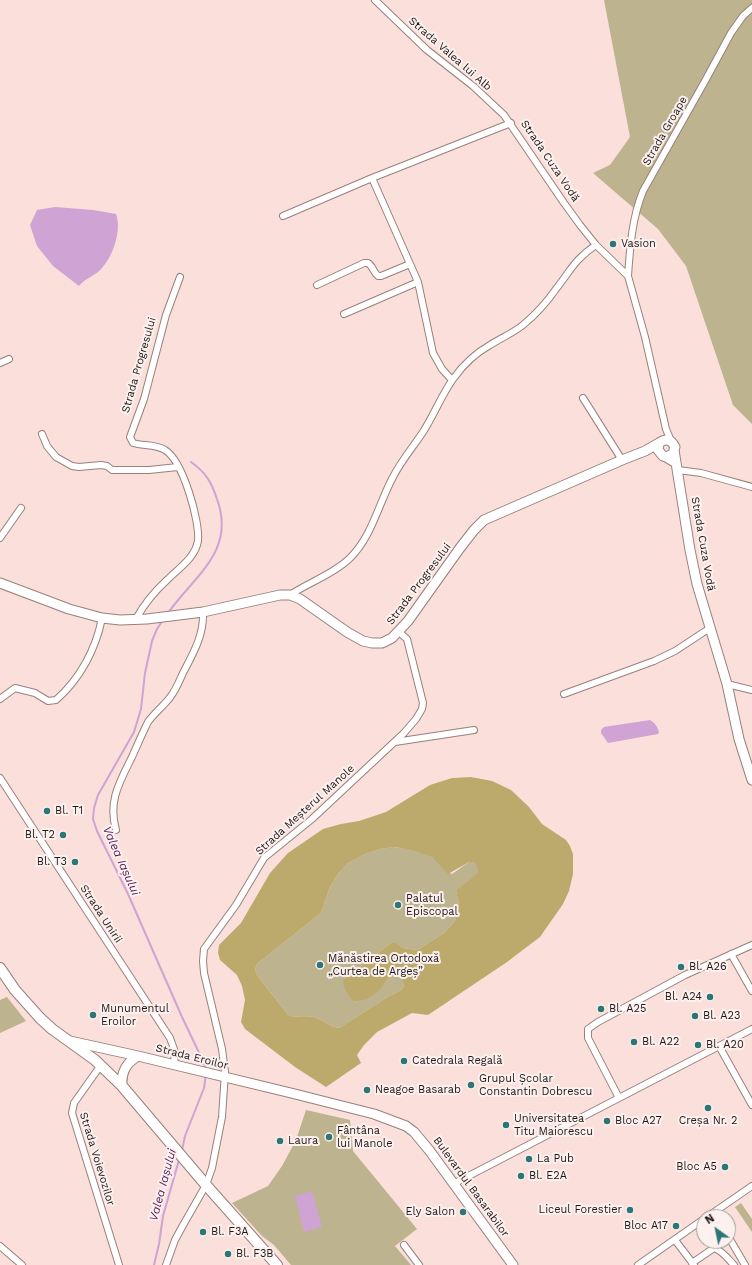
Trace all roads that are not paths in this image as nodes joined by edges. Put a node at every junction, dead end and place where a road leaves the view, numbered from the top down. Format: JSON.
{"nodes":[{"id":1,"x":375,"y":0,"type":"edge"},
{"id":2,"x":752,"y":8,"type":"edge"},
{"id":3,"x":511,"y":123,"type":"junction"},
{"id":4,"x":372,"y":178,"type":"junction"},
{"id":5,"x":283,"y":216,"type":"dead end"},
{"id":6,"x":596,"y":245,"type":"junction"},
{"id":7,"x":410,"y":264,"type":"junction"},
{"id":8,"x":628,"y":276,"type":"junction"},
{"id":9,"x":180,"y":277,"type":"dead end"},
{"id":10,"x":418,"y":282,"type":"junction"},
{"id":11,"x":317,"y":285,"type":"dead end"},
{"id":12,"x":344,"y":314,"type":"dead end"},
{"id":13,"x":9,"y":359,"type":"dead end"},
{"id":14,"x":0,"y":363,"type":"edge"},
{"id":15,"x":452,"y":380,"type":"junction"},
{"id":16,"x":583,"y":398,"type":"dead end"},
{"id":17,"x":42,"y":434,"type":"dead end"},
{"id":18,"x":664,"y":442,"type":"junction"},
{"id":19,"x":674,"y":450,"type":"junction"},
{"id":20,"x":645,"y":451,"type":"junction"},
{"id":21,"x":663,"y":455,"type":"junction"},
{"id":22,"x":622,"y":460,"type":"junction"},
{"id":23,"x":178,"y":467,"type":"junction"},
{"id":24,"x":677,"y":467,"type":"junction"},
{"id":25,"x":752,"y":487,"type":"edge"},
{"id":26,"x":21,"y":508,"type":"dead end"},
{"id":27,"x":0,"y":538,"type":"edge"},
{"id":28,"x":0,"y":583,"type":"edge"},
{"id":29,"x":290,"y":595,"type":"junction"},
{"id":30,"x":203,"y":612,"type":"junction"},
{"id":31,"x":102,"y":618,"type":"junction"},
{"id":32,"x":136,"y":619,"type":"junction"},
{"id":33,"x":710,"y":628,"type":"junction"},
{"id":34,"x":399,"y":632,"type":"junction"},
{"id":35,"x":727,"y":684,"type":"junction"},
{"id":36,"x":752,"y":690,"type":"edge"},
{"id":37,"x":564,"y":694,"type":"dead end"},
{"id":38,"x":0,"y":699,"type":"edge"},
{"id":39,"x":474,"y":730,"type":"dead end"},
{"id":40,"x":394,"y":742,"type":"junction"},
{"id":41,"x":0,"y":778,"type":"edge"},
{"id":42,"x":752,"y":780,"type":"edge"},
{"id":43,"x":116,"y":830,"type":"dead end"},
{"id":44,"x":752,"y":945,"type":"edge"},
{"id":45,"x":731,"y":954,"type":"junction"},
{"id":46,"x":0,"y":968,"type":"edge"},
{"id":47,"x":752,"y":991,"type":"edge"},
{"id":48,"x":752,"y":1028,"type":"edge"},
{"id":49,"x":70,"y":1041,"type":"junction"},
{"id":50,"x":719,"y":1046,"type":"junction"},
{"id":51,"x":138,"y":1056,"type":"junction"},
{"id":52,"x":101,"y":1065,"type":"junction"},
{"id":53,"x":174,"y":1065,"type":"junction"},
{"id":54,"x":222,"y":1077,"type":"junction"},
{"id":55,"x":122,"y":1086,"type":"junction"},
{"id":56,"x":619,"y":1098,"type":"junction"},
{"id":57,"x":752,"y":1105,"type":"edge"},
{"id":58,"x":406,"y":1126,"type":"joint"},
{"id":59,"x":455,"y":1183,"type":"junction"},
{"id":60,"x":206,"y":1185,"type":"junction"},
{"id":61,"x":752,"y":1186,"type":"edge"},
{"id":62,"x":723,"y":1209,"type":"edge"},
{"id":63,"x":696,"y":1225,"type":"edge"},
{"id":64,"x":675,"y":1240,"type":"junction"},
{"id":65,"x":404,"y":1245,"type":"dead end"},
{"id":66,"x":0,"y":1246,"type":"edge"},
{"id":67,"x":735,"y":1249,"type":"edge"},
{"id":68,"x":693,"y":1264,"type":"edge"},
{"id":69,"x":22,"y":1265,"type":"edge"},
{"id":70,"x":120,"y":1265,"type":"edge"},
{"id":71,"x":166,"y":1265,"type":"edge"},
{"id":72,"x":277,"y":1265,"type":"edge"},
{"id":73,"x":419,"y":1265,"type":"edge"},
{"id":74,"x":513,"y":1265,"type":"edge"},
{"id":75,"x":638,"y":1265,"type":"edge"},
{"id":76,"x":734,"y":1265,"type":"edge"},
{"id":77,"x":743,"y":1265,"type":"edge"}],
"edges":[{"from":1,"to":3,"type":"street","name":"Strada Valea lui Alb"},
{"from":2,"to":8,"type":"street","name":"Strada Groape"},
{"from":3,"to":4,"type":"street","name":"Strada Cuza Vodă"},
{"from":3,"to":6,"type":"street","name":"Strada Cuza Vodă"},
{"from":4,"to":5,"type":"street","name":"Strada Cuza Vodă"},
{"from":4,"to":7,"type":"street"},
{"from":6,"to":8,"type":"street","name":"Strada Cuza Vodă"},
{"from":6,"to":15,"type":"street"},
{"from":7,"to":10,"type":"street"},
{"from":7,"to":11,"type":"street"},
{"from":8,"to":18,"type":"street"},
{"from":9,"to":23,"type":"street","name":"Strada Progresului"},
{"from":10,"to":12,"type":"street"},
{"from":10,"to":15,"type":"street"},
{"from":13,"to":14,"type":"street"},
{"from":15,"to":29,"type":"street"},
{"from":16,"to":22,"type":"street"},
{"from":17,"to":23,"type":"street"},
{"from":18,"to":19,"type":"street"},
{"from":18,"to":20,"type":"street","name":"Strada Progresului"},
{"from":18,"to":21,"type":"street"},
{"from":19,"to":21,"type":"street"},
{"from":19,"to":24,"type":"street","name":"Strada Cuza Vodă"},
{"from":20,"to":21,"type":"street"},
{"from":20,"to":22,"type":"street","name":"Strada Progresului"},
{"from":21,"to":24,"type":"street"},
{"from":22,"to":34,"type":"street","name":"Strada Progresului"},
{"from":23,"to":32,"type":"street","name":"Strada Progresului"},
{"from":24,"to":25,"type":"street"},
{"from":24,"to":33,"type":"street","name":"Strada Cuza Vodă"},
{"from":26,"to":27,"type":"street"},
{"from":28,"to":31,"type":"street"},
{"from":29,"to":30,"type":"street"},
{"from":29,"to":34,"type":"street","name":"Strada Progresului"},
{"from":30,"to":32,"type":"street"},
{"from":30,"to":43,"type":"street"},
{"from":31,"to":32,"type":"street"},
{"from":31,"to":38,"type":"street"},
{"from":33,"to":35,"type":"street","name":"Strada Cuza Vodă"},
{"from":33,"to":37,"type":"street"},
{"from":34,"to":40,"type":"street","name":"Strada Meșterul Manole"},
{"from":35,"to":36,"type":"street"},
{"from":35,"to":42,"type":"street","name":"Strada Cuza Vodă"},
{"from":39,"to":40,"type":"street"},
{"from":40,"to":54,"type":"street","name":"Strada Meșterul Manole"},
{"from":41,"to":53,"type":"street","name":"Strada Unirii"},
{"from":44,"to":45,"type":"street"},
{"from":45,"to":47,"type":"street"},
{"from":45,"to":56,"type":"street"},
{"from":46,"to":49,"type":"main road","name":"Strada Eroilor"},
{"from":48,"to":50,"type":"street"},
{"from":49,"to":51,"type":"street","name":"Strada Eroilor"},
{"from":49,"to":52,"type":"main road"},
{"from":50,"to":56,"type":"street"},
{"from":50,"to":57,"type":"street"},
{"from":51,"to":53,"type":"street","name":"Strada Eroilor"},
{"from":51,"to":55,"type":"street"},
{"from":52,"to":55,"type":"main road"},
{"from":52,"to":70,"type":"street","name":"Strada Voievozilor"},
{"from":53,"to":54,"type":"street","name":"Strada Eroilor"},
{"from":54,"to":58,"type":"street","name":"Strada Eroilor"},
{"from":54,"to":60,"type":"street","name":"Strada Meșterul Manole"},
{"from":55,"to":60,"type":"main road"},
{"from":56,"to":59,"type":"street"},
{"from":58,"to":59,"type":"street","name":"Bulevardul Basarabilor"},
{"from":59,"to":74,"type":"street","name":"Bulevardul Basarabilor"},
{"from":60,"to":71,"type":"street"},
{"from":60,"to":72,"type":"main road"},
{"from":61,"to":62,"type":"street"},
{"from":63,"to":64,"type":"street"},
{"from":64,"to":68,"type":"street"},
{"from":64,"to":75,"type":"street"},
{"from":65,"to":73,"type":"street"},
{"from":66,"to":69,"type":"street"},
{"from":67,"to":77,"type":"street"},
{"from":68,"to":76,"type":"street"}]}
